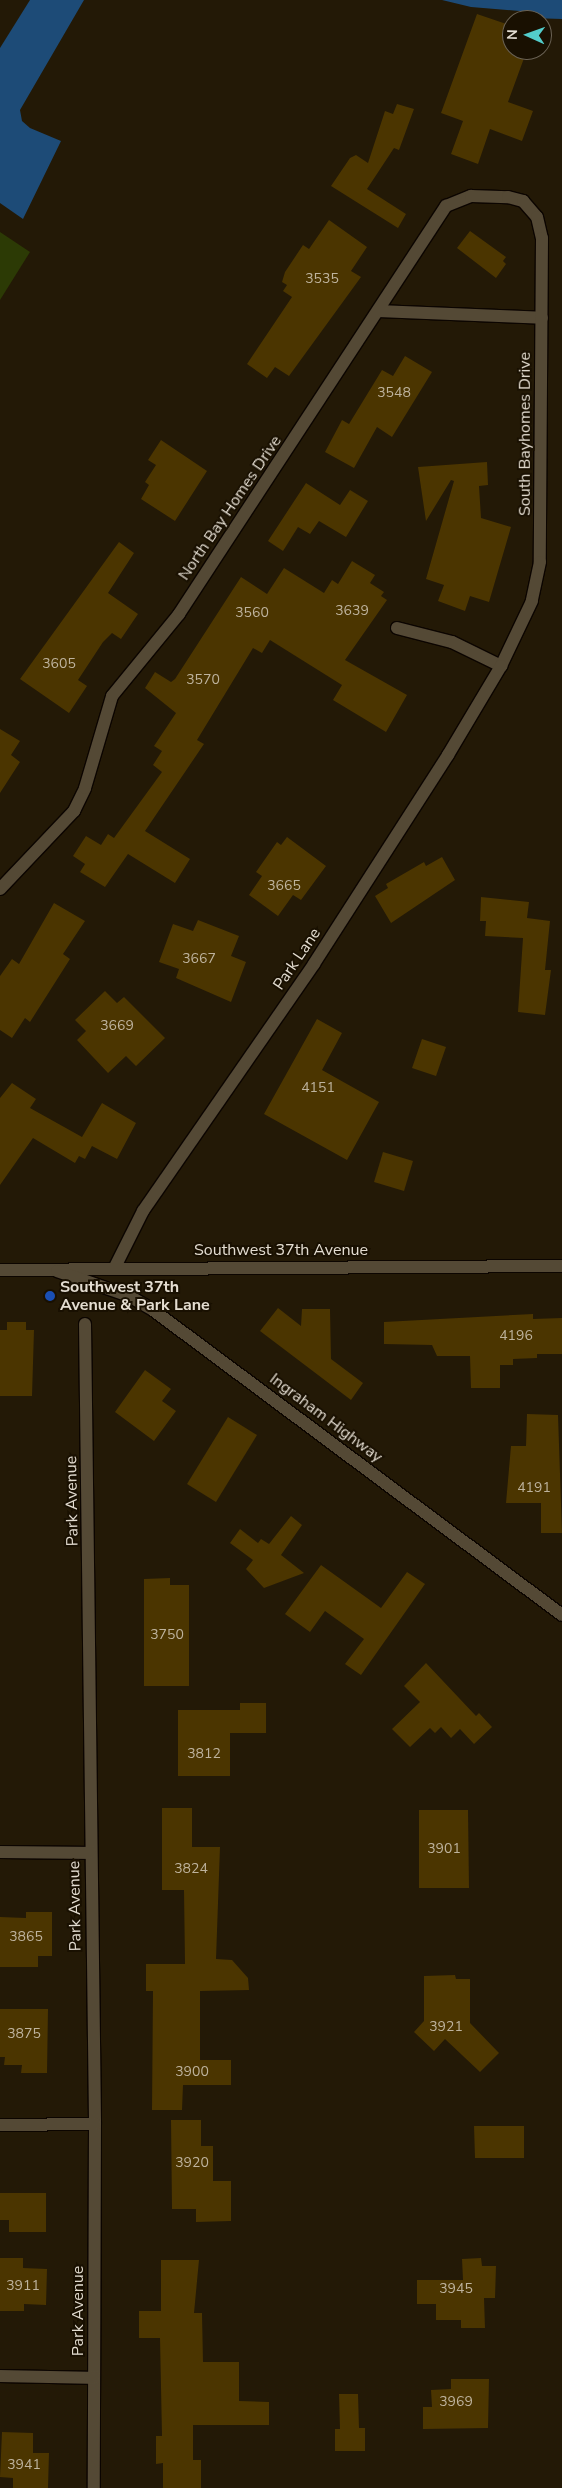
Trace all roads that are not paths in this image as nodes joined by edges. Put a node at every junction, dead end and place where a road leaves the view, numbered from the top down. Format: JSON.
{"nodes":[{"id":1,"x":523,"y":201,"type":"joint"},
{"id":2,"x":378,"y":311,"type":"junction"},
{"id":3,"x":542,"y":318,"type":"junction"},
{"id":4,"x":397,"y":628,"type":"dead end"},
{"id":5,"x":501,"y":666,"type":"junction"},
{"id":6,"x":0,"y":889,"type":"edge"},
{"id":7,"x":562,"y":1266,"type":"edge"},
{"id":8,"x":114,"y":1267,"type":"junction"},
{"id":9,"x":0,"y":1270,"type":"edge"},
{"id":10,"x":57,"y":1271,"type":"junction"},
{"id":11,"x":85,"y":1324,"type":"dead end"},
{"id":12,"x":562,"y":1615,"type":"edge"},
{"id":13,"x":0,"y":1852,"type":"edge"},
{"id":14,"x":90,"y":1853,"type":"junction"},
{"id":15,"x":95,"y":2124,"type":"junction"},
{"id":16,"x":0,"y":2125,"type":"edge"},
{"id":17,"x":0,"y":2376,"type":"edge"},
{"id":18,"x":94,"y":2378,"type":"junction"},
{"id":19,"x":94,"y":2488,"type":"edge"}],
"edges":[{"from":1,"to":2,"type":"street","name":"North Bay Homes Drive"},
{"from":1,"to":3,"type":"street","name":"South Bayhomes Drive"},
{"from":2,"to":3,"type":"street"},
{"from":2,"to":6,"type":"street","name":"North Bay Homes Drive"},
{"from":3,"to":5,"type":"street","name":"South Bayhomes Drive"},
{"from":4,"to":5,"type":"street"},
{"from":5,"to":8,"type":"street","name":"Park Lane"},
{"from":7,"to":8,"type":"street","name":"Southwest 37th Avenue"},
{"from":8,"to":10,"type":"street","name":"Southwest 37th Avenue"},
{"from":9,"to":10,"type":"street","name":"Southwest 37th Avenue"},
{"from":10,"to":12,"type":"street","name":"Ingraham Highway"},
{"from":11,"to":14,"type":"street","name":"Park Avenue"},
{"from":13,"to":14,"type":"street"},
{"from":14,"to":15,"type":"street","name":"Park Avenue"},
{"from":15,"to":16,"type":"street"},
{"from":15,"to":18,"type":"street","name":"Park Avenue"},
{"from":17,"to":18,"type":"street"},
{"from":18,"to":19,"type":"street","name":"Park Avenue"}]}
